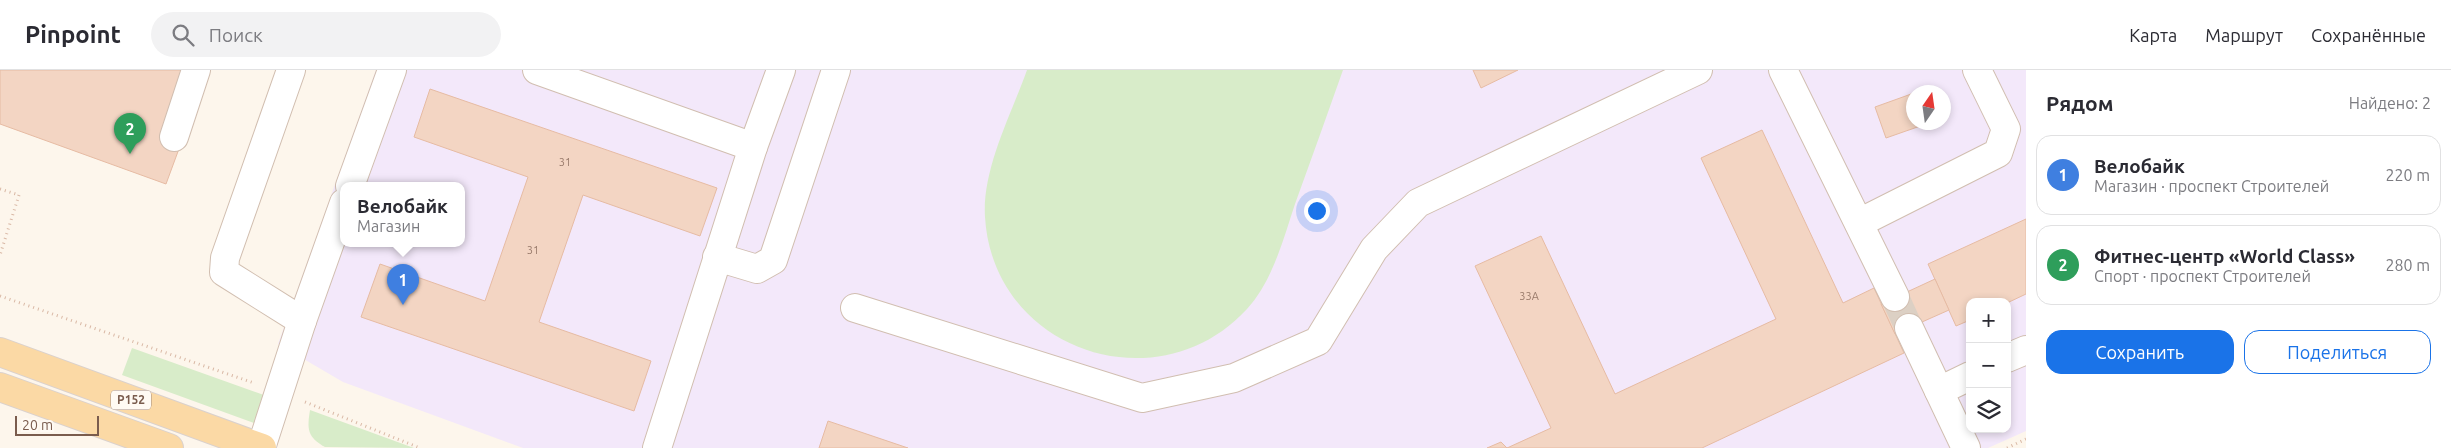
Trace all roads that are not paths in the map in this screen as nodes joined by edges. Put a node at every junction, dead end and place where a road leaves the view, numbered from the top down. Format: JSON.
{"nodes":[{"id":1,"x":196,"y":70,"type":"edge"},
{"id":2,"x":291,"y":70,"type":"edge"},
{"id":3,"x":392,"y":70,"type":"edge"},
{"id":4,"x":537,"y":70,"type":"edge"},
{"id":5,"x":781,"y":70,"type":"edge"},
{"id":6,"x":836,"y":70,"type":"edge"},
{"id":7,"x":1698,"y":70,"type":"edge"},
{"id":8,"x":1783,"y":70,"type":"edge"},
{"id":9,"x":1977,"y":70,"type":"edge"},
{"id":10,"x":174,"y":136,"type":"dead end"},
{"id":11,"x":753,"y":147,"type":"junction"},
{"id":12,"x":351,"y":182,"type":"edge"},
{"id":13,"x":340,"y":214,"type":"edge"},
{"id":14,"x":1859,"y":223,"type":"junction"},
{"id":15,"x":717,"y":257,"type":"junction"},
{"id":16,"x":1895,"y":298,"type":"tunnel mouth"},
{"id":17,"x":855,"y":308,"type":"dead end"},
{"id":18,"x":302,"y":322,"type":"junction"},
{"id":19,"x":1909,"y":328,"type":"tunnel mouth"},
{"id":20,"x":2026,"y":350,"type":"edge"},
{"id":21,"x":0,"y":352,"type":"edge"},
{"id":22,"x":2011,"y":356,"type":"edge"},
{"id":23,"x":1966,"y":378,"type":"edge"},
{"id":24,"x":0,"y":387,"type":"edge"},
{"id":25,"x":1939,"y":391,"type":"junction"},
{"id":26,"x":170,"y":448,"type":"edge"},
{"id":27,"x":262,"y":448,"type":"edge"},
{"id":28,"x":657,"y":448,"type":"edge"},
{"id":29,"x":1966,"y":448,"type":"edge"}],
"edges":[{"from":1,"to":10,"type":"lane"},
{"from":2,"to":18,"type":"lane"},
{"from":3,"to":12,"type":"lane"},
{"from":4,"to":11,"type":"lane"},
{"from":5,"to":11,"type":"lane"},
{"from":6,"to":15,"type":"lane"},
{"from":7,"to":17,"type":"lane"},
{"from":8,"to":14,"type":"lane"},
{"from":9,"to":14,"type":"lane"},
{"from":11,"to":15,"type":"lane"},
{"from":13,"to":18,"type":"lane"},
{"from":14,"to":16,"type":"lane"},
{"from":15,"to":28,"type":"lane"},
{"from":18,"to":27,"type":"lane"},
{"from":19,"to":25,"type":"lane"},
{"from":20,"to":22,"type":"lane"},
{"from":21,"to":27,"type":"main road","number":"Р152"},
{"from":23,"to":25,"type":"lane"},
{"from":24,"to":26,"type":"main road","number":"Р152"},
{"from":25,"to":29,"type":"lane"}]}
